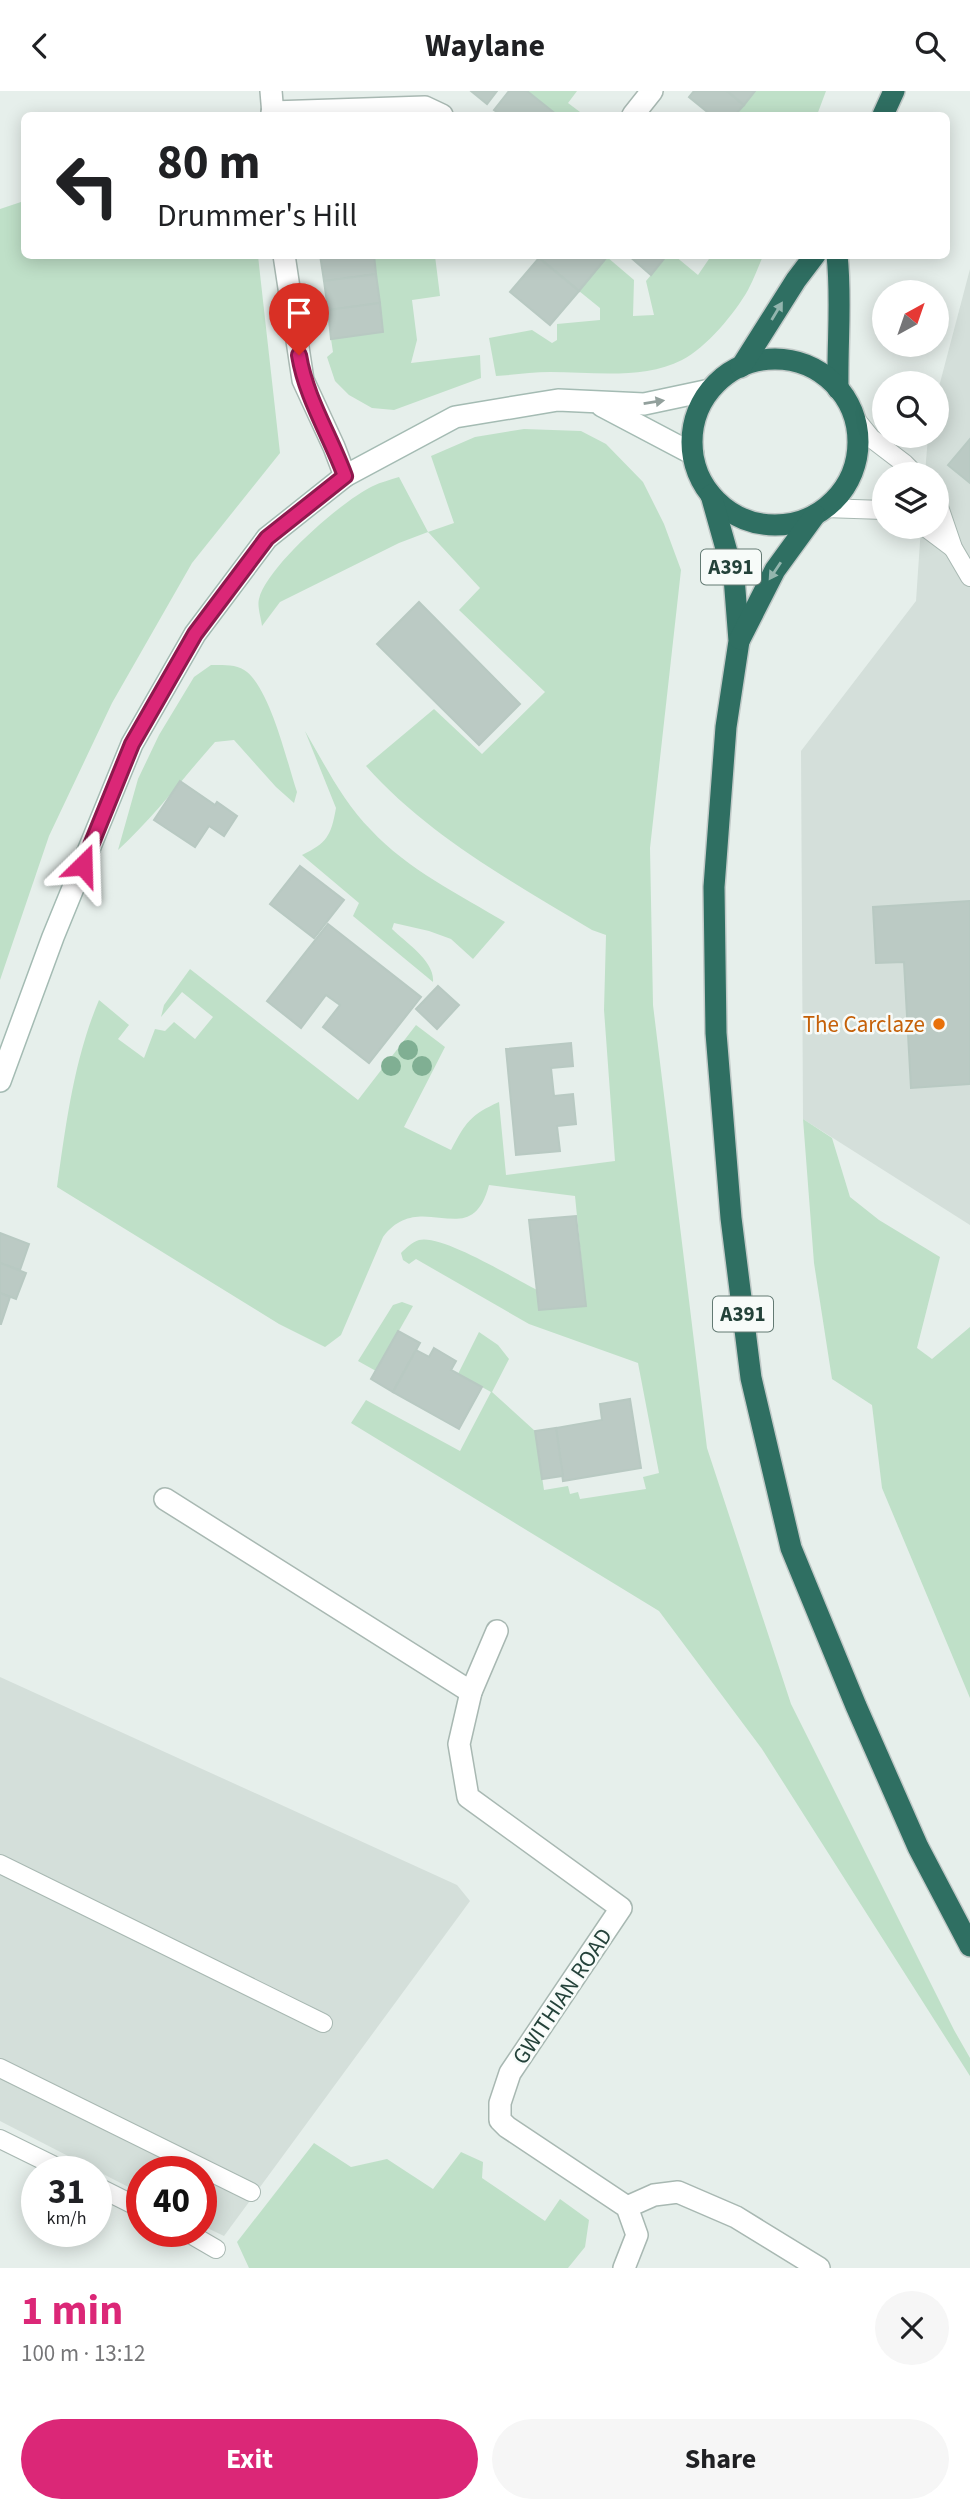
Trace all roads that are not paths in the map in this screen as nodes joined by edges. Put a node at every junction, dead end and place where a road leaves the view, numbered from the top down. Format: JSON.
{"nodes":[{"id":1,"x":652,"y":91,"type":"edge"},
{"id":2,"x":894,"y":91,"type":"edge"},
{"id":3,"x":272,"y":106,"type":"edge"},
{"id":4,"x":436,"y":112,"type":"edge"},
{"id":5,"x":635,"y":112,"type":"edge"},
{"id":6,"x":884,"y":112,"type":"edge"},
{"id":7,"x":285,"y":259,"type":"edge"},
{"id":8,"x":812,"y":259,"type":"edge"},
{"id":9,"x":837,"y":259,"type":"edge"},
{"id":10,"x":741,"y":367,"type":"junction"},
{"id":11,"x":838,"y":389,"type":"junction"},
{"id":12,"x":710,"y":390,"type":"junction"},
{"id":13,"x":597,"y":403,"type":"junction"},
{"id":14,"x":854,"y":417,"type":"junction"},
{"id":15,"x":693,"y":454,"type":"junction"},
{"id":16,"x":901,"y":462,"type":"edge"},
{"id":17,"x":345,"y":476,"type":"junction"},
{"id":18,"x":711,"y":495,"type":"junction"},
{"id":19,"x":872,"y":510,"type":"edge"},
{"id":20,"x":820,"y":512,"type":"junction"},
{"id":21,"x":949,"y":536,"type":"edge"},
{"id":22,"x":941,"y":539,"type":"edge"},
{"id":23,"x":953,"y":548,"type":"junction"},
{"id":24,"x":970,"y":576,"type":"edge"},
{"id":25,"x":739,"y":641,"type":"junction"},
{"id":26,"x":0,"y":1081,"type":"edge"},
{"id":27,"x":166,"y":1499,"type":"dead end"},
{"id":28,"x":497,"y":1631,"type":"dead end"},
{"id":29,"x":471,"y":1692,"type":"junction"},
{"id":30,"x":0,"y":1864,"type":"edge"},
{"id":31,"x":970,"y":1946,"type":"edge"},
{"id":32,"x":323,"y":2023,"type":"dead end"},
{"id":33,"x":0,"y":2068,"type":"edge"},
{"id":34,"x":0,"y":2139,"type":"edge"},
{"id":35,"x":35,"y":2156,"type":"edge"},
{"id":36,"x":251,"y":2192,"type":"dead end"},
{"id":37,"x":627,"y":2207,"type":"junction"},
{"id":38,"x":213,"y":2247,"type":"edge"},
{"id":39,"x":216,"y":2249,"type":"dead end"},
{"id":40,"x":624,"y":2268,"type":"edge"},
{"id":41,"x":819,"y":2268,"type":"edge"}],
"edges":[{"from":1,"to":5,"type":"street"},
{"from":2,"to":6,"type":"highway"},
{"from":3,"to":4,"type":"street"},
{"from":7,"to":17,"type":"street"},
{"from":10,"to":8,"type":"highway","one_way":true},
{"from":9,"to":11,"type":"highway"},
{"from":10,"to":11,"type":"highway"},
{"from":10,"to":12,"type":"highway"},
{"from":11,"to":14,"type":"highway"},
{"from":13,"to":12,"type":"street","one_way":true},
{"from":12,"to":15,"type":"highway"},
{"from":13,"to":15,"type":"street"},
{"from":13,"to":17,"type":"street"},
{"from":14,"to":16,"type":"lane"},
{"from":14,"to":20,"type":"highway"},
{"from":15,"to":18,"type":"highway"},
{"from":17,"to":26,"type":"street"},
{"from":18,"to":20,"type":"highway"},
{"from":18,"to":25,"type":"highway","number":"A391"},
{"from":19,"to":20,"type":"lane"},
{"from":20,"to":25,"type":"highway","number":"A391","one_way":true},
{"from":21,"to":23,"type":"lane"},
{"from":22,"to":23,"type":"lane"},
{"from":23,"to":24,"type":"lane"},
{"from":25,"to":31,"type":"highway","number":"A391"},
{"from":27,"to":29,"type":"street"},
{"from":28,"to":29,"type":"street","name":"GWITHIAN ROAD"},
{"from":29,"to":37,"type":"street","name":"GWITHIAN ROAD"},
{"from":30,"to":32,"type":"lane"},
{"from":33,"to":36,"type":"lane"},
{"from":34,"to":35,"type":"lane"},
{"from":37,"to":40,"type":"street"},
{"from":37,"to":41,"type":"street"},
{"from":38,"to":39,"type":"lane"}]}
